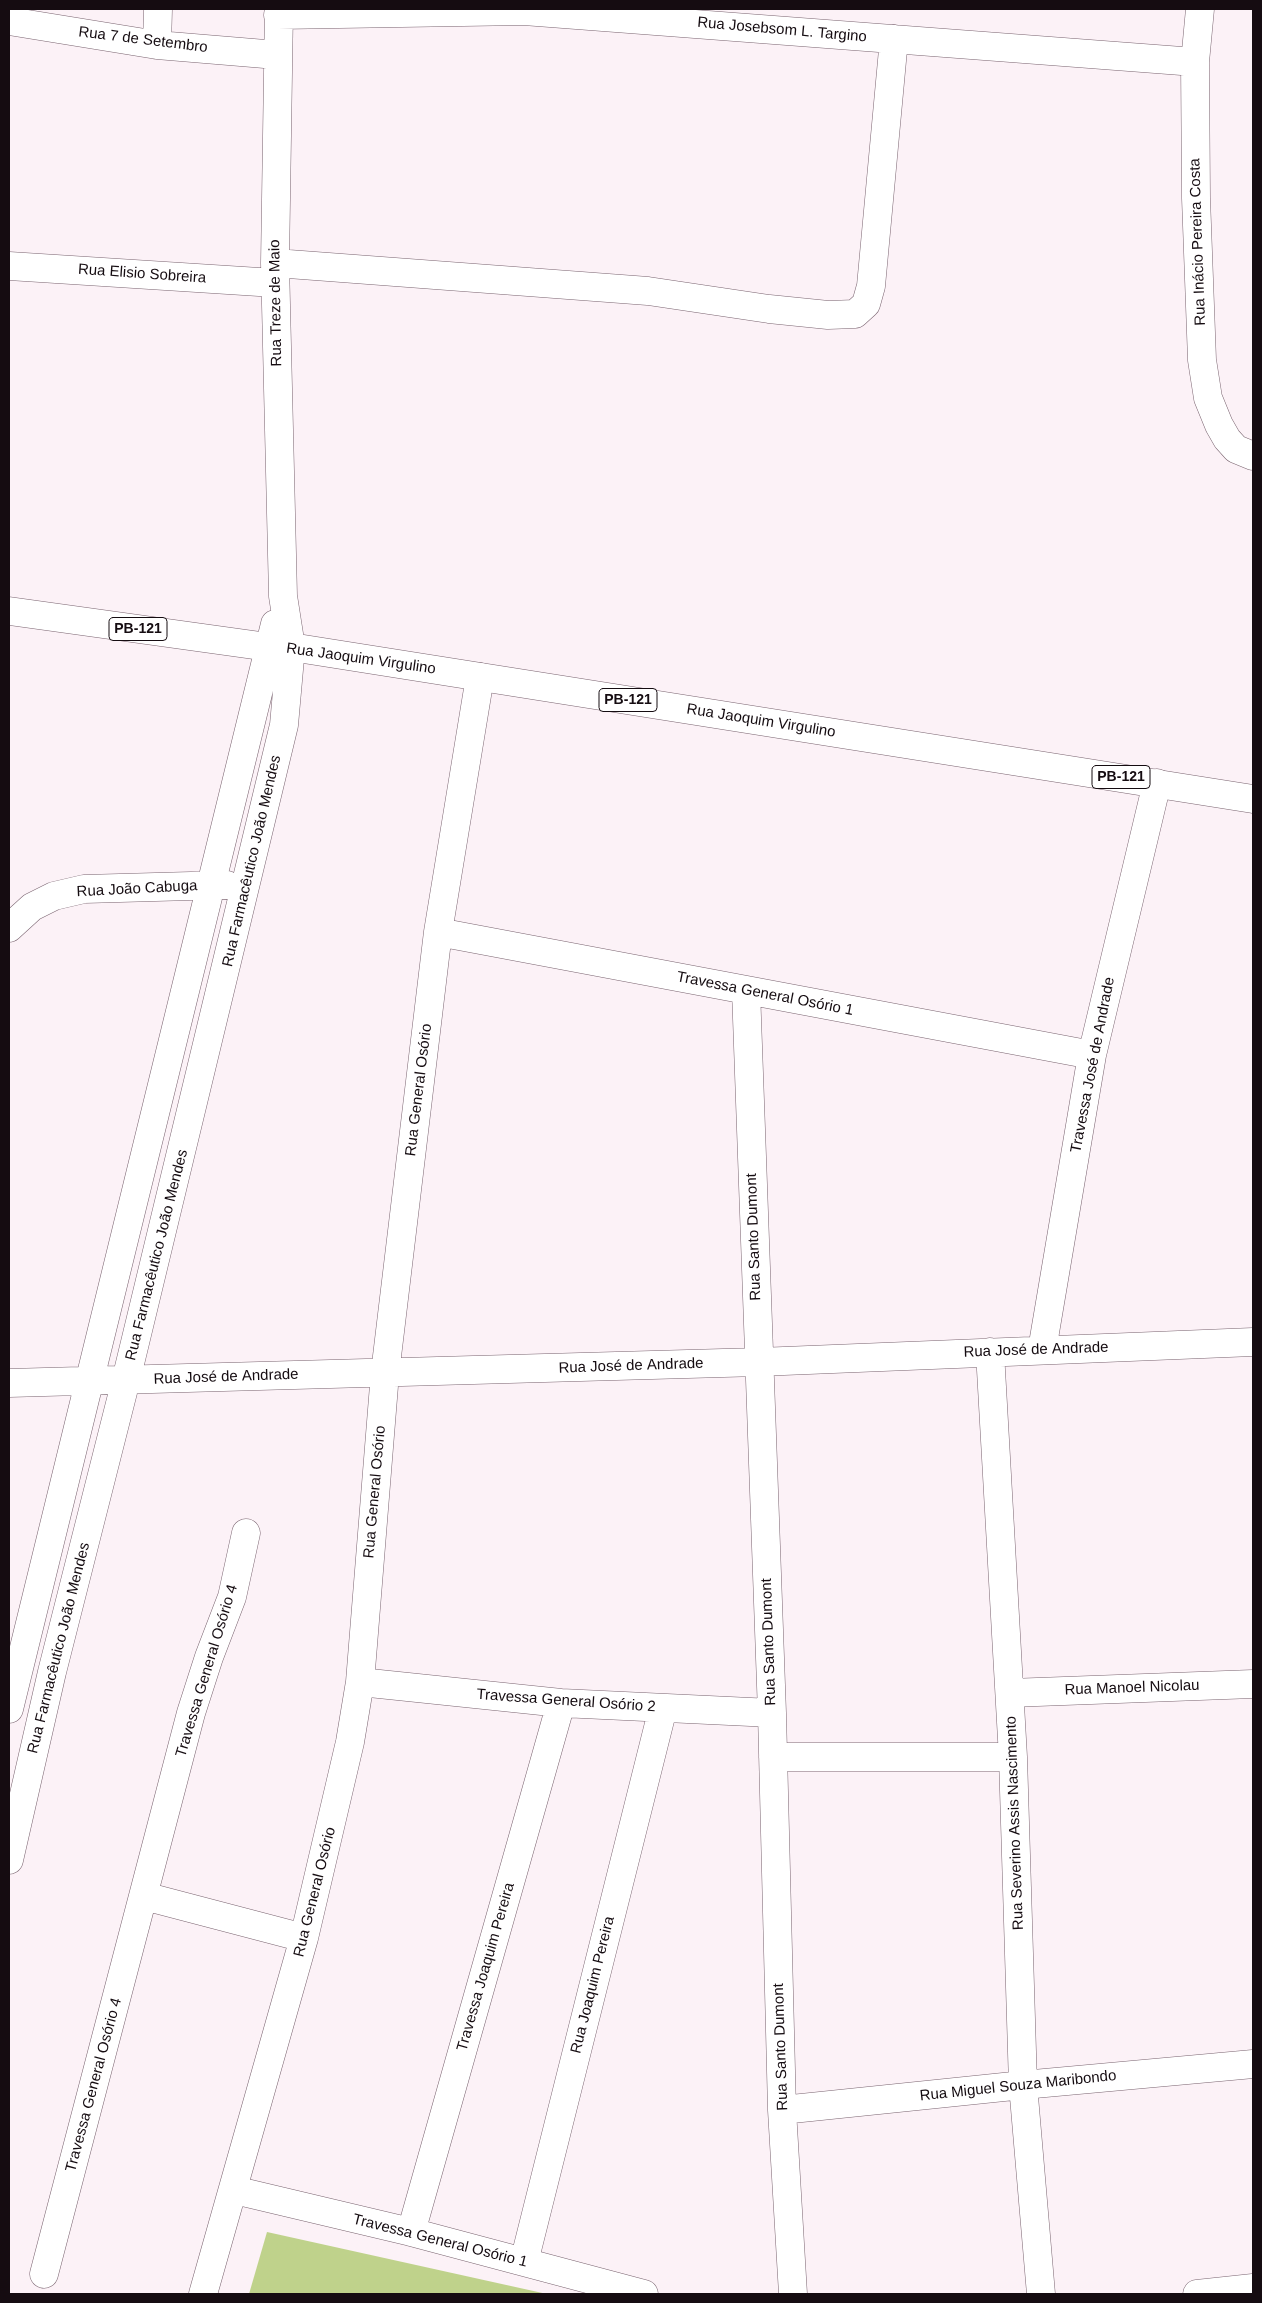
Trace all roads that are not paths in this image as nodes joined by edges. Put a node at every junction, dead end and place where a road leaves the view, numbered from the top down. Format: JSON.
{"nodes":[{"id":1,"x":158,"y":9,"type":"edge"},
{"id":2,"x":1200,"y":9,"type":"edge"},
{"id":3,"x":279,"y":12,"type":"edge"},
{"id":4,"x":9,"y":21,"type":"edge"},
{"id":5,"x":894,"y":39,"type":"junction"},
{"id":6,"x":157,"y":45,"type":"junction"},
{"id":7,"x":277,"y":55,"type":"junction"},
{"id":8,"x":1196,"y":62,"type":"junction"},
{"id":9,"x":9,"y":266,"type":"edge"},
{"id":10,"x":275,"y":273,"type":"junction"},
{"id":11,"x":1253,"y":456,"type":"edge"},
{"id":12,"x":9,"y":611,"type":"edge"},
{"id":13,"x":279,"y":647,"type":"junction"},
{"id":14,"x":480,"y":677,"type":"junction"},
{"id":15,"x":1157,"y":783,"type":"junction"},
{"id":16,"x":1253,"y":799,"type":"edge"},
{"id":17,"x":210,"y":885,"type":"junction"},
{"id":18,"x":246,"y":885,"type":"junction"},
{"id":19,"x":9,"y":928,"type":"edge"},
{"id":20,"x":438,"y":932,"type":"junction"},
{"id":21,"x":746,"y":990,"type":"junction"},
{"id":22,"x":1092,"y":1055,"type":"junction"},
{"id":23,"x":1253,"y":1342,"type":"edge"},
{"id":24,"x":1042,"y":1350,"type":"junction"},
{"id":25,"x":990,"y":1352,"type":"junction"},
{"id":26,"x":759,"y":1362,"type":"junction"},
{"id":27,"x":385,"y":1373,"type":"junction"},
{"id":28,"x":89,"y":1380,"type":"junction"},
{"id":29,"x":126,"y":1380,"type":"junction"},
{"id":30,"x":9,"y":1383,"type":"edge"},
{"id":31,"x":246,"y":1533,"type":"dead end"},
{"id":32,"x":52,"y":1672,"type":"junction"},
{"id":33,"x":12,"y":1678,"type":"edge"},
{"id":34,"x":360,"y":1682,"type":"junction"},
{"id":35,"x":1253,"y":1684,"type":"edge"},
{"id":36,"x":1010,"y":1693,"type":"junction"},
{"id":37,"x":561,"y":1703,"type":"junction"},
{"id":38,"x":9,"y":1708,"type":"edge"},
{"id":39,"x":663,"y":1708,"type":"junction"},
{"id":40,"x":772,"y":1713,"type":"junction"},
{"id":41,"x":773,"y":1757,"type":"junction"},
{"id":42,"x":1013,"y":1757,"type":"junction"},
{"id":43,"x":19,"y":1768,"type":"edge"},
{"id":44,"x":9,"y":1860,"type":"edge"},
{"id":45,"x":144,"y":1896,"type":"junction"},
{"id":46,"x":304,"y":1938,"type":"junction"},
{"id":47,"x":1253,"y":2064,"type":"edge"},
{"id":48,"x":1023,"y":2085,"type":"junction"},
{"id":49,"x":782,"y":2110,"type":"junction"},
{"id":50,"x":234,"y":2190,"type":"junction"},
{"id":51,"x":411,"y":2232,"type":"junction"},
{"id":52,"x":524,"y":2262,"type":"junction"},
{"id":53,"x":44,"y":2274,"type":"dead end"},
{"id":54,"x":1253,"y":2289,"type":"edge"},
{"id":55,"x":203,"y":2294,"type":"edge"},
{"id":56,"x":644,"y":2294,"type":"edge"},
{"id":57,"x":793,"y":2294,"type":"edge"},
{"id":58,"x":1041,"y":2294,"type":"edge"},
{"id":59,"x":1197,"y":2294,"type":"edge"}],
"edges":[{"from":1,"to":6,"type":"street"},
{"from":2,"to":8,"type":"street","name":"Rua Inácio Pereira Costa"},
{"from":3,"to":5,"type":"street","name":"Rua Josebsom L. Targino"},
{"from":3,"to":7,"type":"street","name":"Rua Treze de Maio"},
{"from":4,"to":6,"type":"street","name":"Rua 7 de Setembro"},
{"from":5,"to":8,"type":"street","name":"Rua Josebsom L. Targino"},
{"from":5,"to":10,"type":"street","name":"Rua Elisio Sobreira"},
{"from":6,"to":7,"type":"street","name":"Rua 7 de Setembro"},
{"from":7,"to":10,"type":"street","name":"Rua Treze de Maio"},
{"from":8,"to":11,"type":"street","name":"Rua Inácio Pereira Costa"},
{"from":9,"to":10,"type":"street","name":"Rua Elisio Sobreira"},
{"from":10,"to":13,"type":"street","name":"Rua Treze de Maio"},
{"from":12,"to":13,"type":"street","number":"PB-121"},
{"from":13,"to":14,"type":"street","name":"Rua Jaoquim Virgulino","number":"PB-121"},
{"from":13,"to":17,"type":"street"},
{"from":13,"to":18,"type":"street","name":"Rua Farmacêutico João Mendes"},
{"from":14,"to":15,"type":"street","name":"Rua Jaoquim Virgulino","number":"PB-121"},
{"from":14,"to":20,"type":"street","name":"Rua General Osório"},
{"from":15,"to":16,"type":"street","name":"Rua Jaoquim Virgulino","number":"PB-121"},
{"from":15,"to":22,"type":"street","name":"Travessa José de Andrade"},
{"from":17,"to":18,"type":"street","name":"Rua João Cabuga"},
{"from":17,"to":19,"type":"street","name":"Rua João Cabuga"},
{"from":17,"to":28,"type":"street"},
{"from":18,"to":29,"type":"street","name":"Rua Farmacêutico João Mendes"},
{"from":20,"to":21,"type":"street","name":"Travessa General Osório 1"},
{"from":20,"to":27,"type":"street","name":"Rua General Osório"},
{"from":21,"to":22,"type":"street","name":"Travessa General Osório 1"},
{"from":21,"to":26,"type":"street","name":"Rua Santo Dumont"},
{"from":22,"to":24,"type":"street","name":"Travessa José de Andrade"},
{"from":23,"to":24,"type":"street","name":"Rua José de Andrade"},
{"from":24,"to":25,"type":"street","name":"Rua José de Andrade"},
{"from":25,"to":26,"type":"street","name":"Rua José de Andrade"},
{"from":25,"to":36,"type":"street","name":"Rua Severino Assis Nascimento"},
{"from":26,"to":27,"type":"street","name":"Rua José de Andrade"},
{"from":26,"to":40,"type":"street","name":"Rua Santo Dumont"},
{"from":27,"to":29,"type":"street","name":"Rua José de Andrade"},
{"from":27,"to":34,"type":"street","name":"Rua General Osório"},
{"from":28,"to":29,"type":"street","name":"Rua José de Andrade"},
{"from":28,"to":30,"type":"street","name":"Rua José de Andrade"},
{"from":28,"to":33,"type":"street"},
{"from":29,"to":32,"type":"street","name":"Rua Farmacêutico João Mendes"},
{"from":31,"to":45,"type":"street","name":"Travessa General Osório 4"},
{"from":32,"to":33,"type":"street"},
{"from":32,"to":43,"type":"street","name":"Rua Farmacêutico João Mendes"},
{"from":33,"to":38,"type":"street"},
{"from":34,"to":37,"type":"street","name":"Travessa General Osório 2"},
{"from":34,"to":46,"type":"street","name":"Rua General Osório"},
{"from":35,"to":36,"type":"street","name":"Rua Manoel Nicolau"},
{"from":36,"to":42,"type":"street","name":"Rua Severino Assis Nascimento"},
{"from":37,"to":39,"type":"street","name":"Travessa General Osório 2"},
{"from":37,"to":51,"type":"street","name":"Travessa Joaquim Pereira"},
{"from":39,"to":40,"type":"street","name":"Travessa General Osório 2"},
{"from":39,"to":52,"type":"street","name":"Rua Joaquim Pereira"},
{"from":40,"to":41,"type":"street","name":"Rua Santo Dumont"},
{"from":41,"to":42,"type":"street"},
{"from":41,"to":49,"type":"street","name":"Rua Santo Dumont"},
{"from":42,"to":48,"type":"street","name":"Rua Severino Assis Nascimento"},
{"from":43,"to":44,"type":"street","name":"Rua Farmacêutico João Mendes"},
{"from":45,"to":46,"type":"street"},
{"from":45,"to":53,"type":"street","name":"Travessa General Osório 4"},
{"from":46,"to":50,"type":"street","name":"Rua General Osório"},
{"from":47,"to":48,"type":"street","name":"Rua Miguel Souza Maribondo"},
{"from":48,"to":49,"type":"street","name":"Rua Miguel Souza Maribondo"},
{"from":48,"to":58,"type":"street","name":"Rua Severino Assis Nascimento"},
{"from":49,"to":57,"type":"street","name":"Rua Santo Dumont"},
{"from":50,"to":51,"type":"street","name":"Travessa General Osório 1"},
{"from":50,"to":55,"type":"street","name":"Rua General Osório"},
{"from":51,"to":52,"type":"street","name":"Travessa General Osório 1"},
{"from":52,"to":56,"type":"street","name":"Travessa General Osório 1"},
{"from":54,"to":59,"type":"street"}]}
